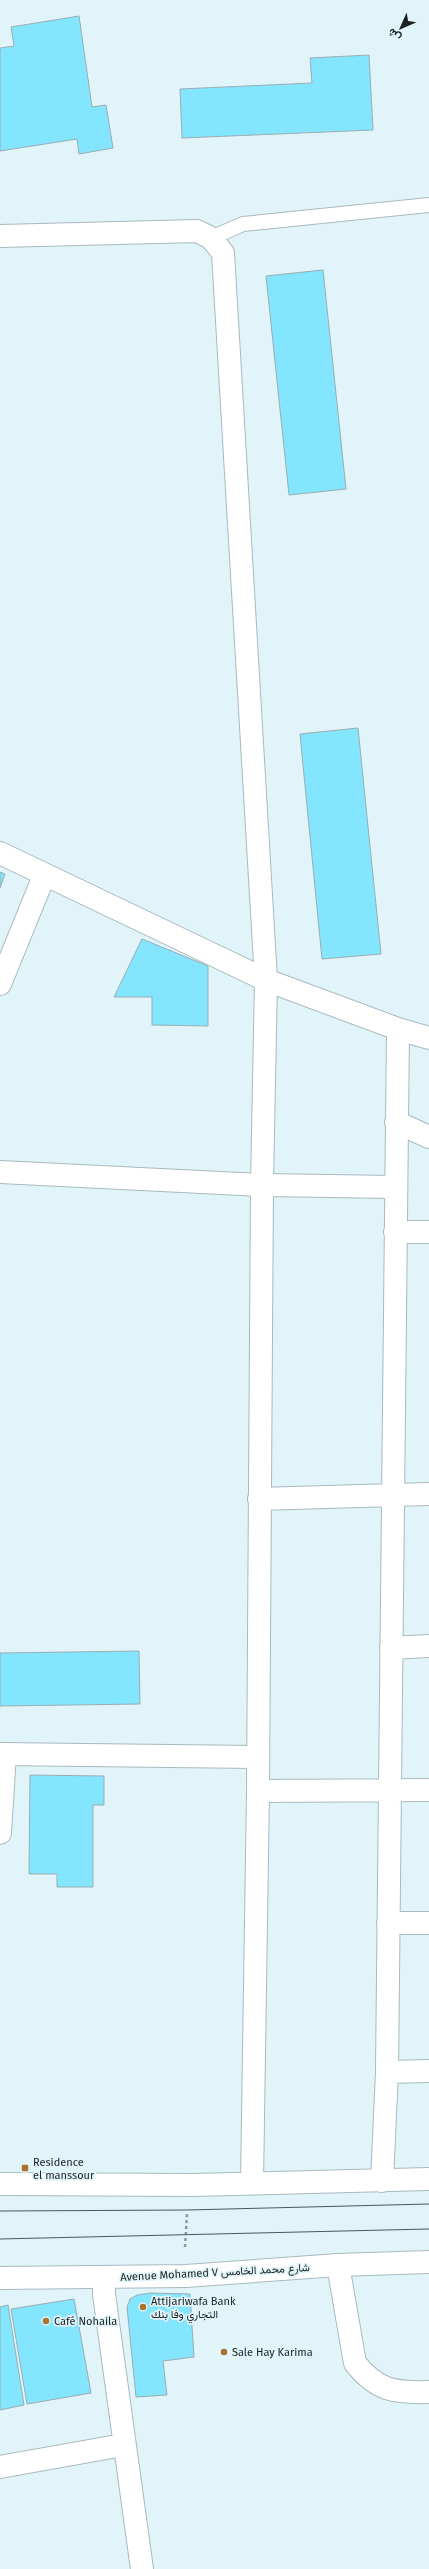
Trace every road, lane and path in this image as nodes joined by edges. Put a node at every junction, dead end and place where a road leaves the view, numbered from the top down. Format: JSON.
{"nodes":[{"id":1,"x":429,"y":205,"type":"edge"},
{"id":2,"x":0,"y":236,"type":"edge"},
{"id":3,"x":211,"y":238,"type":"junction"},
{"id":4,"x":0,"y":853,"type":"edge"},
{"id":5,"x":44,"y":876,"type":"junction"},
{"id":6,"x":266,"y":980,"type":"junction"},
{"id":7,"x":0,"y":984,"type":"edge"},
{"id":8,"x":398,"y":1029,"type":"junction"},
{"id":9,"x":429,"y":1038,"type":"edge"},
{"id":10,"x":396,"y":1122,"type":"junction"},
{"id":11,"x":429,"y":1136,"type":"edge"},
{"id":12,"x":0,"y":1172,"type":"edge"},
{"id":13,"x":262,"y":1185,"type":"junction"},
{"id":14,"x":395,"y":1187,"type":"junction"},
{"id":15,"x":395,"y":1232,"type":"junction"},
{"id":16,"x":429,"y":1232,"type":"edge"},
{"id":17,"x":393,"y":1494,"type":"junction"},
{"id":18,"x":429,"y":1494,"type":"edge"},
{"id":19,"x":259,"y":1499,"type":"junction"},
{"id":20,"x":429,"y":1646,"type":"edge"},
{"id":21,"x":391,"y":1648,"type":"junction"},
{"id":22,"x":2,"y":1754,"type":"edge"},
{"id":23,"x":257,"y":1757,"type":"junction"},
{"id":24,"x":429,"y":1790,"type":"edge"},
{"id":25,"x":258,"y":1791,"type":"junction"},
{"id":26,"x":389,"y":1791,"type":"junction"},
{"id":27,"x":0,"y":1833,"type":"edge"},
{"id":28,"x":388,"y":1922,"type":"junction"},
{"id":29,"x":429,"y":1923,"type":"edge"},
{"id":30,"x":429,"y":2071,"type":"edge"},
{"id":31,"x":387,"y":2072,"type":"junction"},
{"id":32,"x":429,"y":2179,"type":"edge"},
{"id":33,"x":382,"y":2181,"type":"junction"},
{"id":34,"x":252,"y":2183,"type":"junction"},
{"id":35,"x":0,"y":2184,"type":"edge"},
{"id":36,"x":192,"y":2185,"type":"junction"},
{"id":37,"x":429,"y":2262,"type":"edge"},
{"id":38,"x":338,"y":2265,"type":"junction"},
{"id":39,"x":186,"y":2276,"type":"junction"},
{"id":40,"x":0,"y":2278,"type":"edge"},
{"id":41,"x":104,"y":2278,"type":"junction"},
{"id":42,"x":429,"y":2392,"type":"edge"},
{"id":43,"x":123,"y":2445,"type":"junction"},
{"id":44,"x":0,"y":2468,"type":"edge"},
{"id":45,"x":142,"y":2569,"type":"edge"}],
"edges":[{"from":1,"to":3,"type":"lane"},
{"from":2,"to":3,"type":"street"},
{"from":3,"to":6,"type":"street"},
{"from":4,"to":5,"type":"street"},
{"from":5,"to":6,"type":"street"},
{"from":5,"to":7,"type":"street"},
{"from":6,"to":8,"type":"street"},
{"from":6,"to":13,"type":"street"},
{"from":8,"to":9,"type":"street"},
{"from":8,"to":10,"type":"street"},
{"from":10,"to":11,"type":"street"},
{"from":10,"to":14,"type":"street"},
{"from":12,"to":13,"type":"street"},
{"from":13,"to":14,"type":"street"},
{"from":13,"to":19,"type":"street"},
{"from":14,"to":15,"type":"street"},
{"from":15,"to":16,"type":"street"},
{"from":15,"to":17,"type":"street"},
{"from":17,"to":18,"type":"street"},
{"from":17,"to":19,"type":"street"},
{"from":17,"to":21,"type":"street"},
{"from":19,"to":23,"type":"street"},
{"from":20,"to":21,"type":"street"},
{"from":21,"to":26,"type":"street"},
{"from":22,"to":23,"type":"street"},
{"from":22,"to":27,"type":"street"},
{"from":23,"to":25,"type":"street"},
{"from":24,"to":26,"type":"street"},
{"from":25,"to":26,"type":"street"},
{"from":25,"to":34,"type":"street"},
{"from":26,"to":28,"type":"street"},
{"from":28,"to":29,"type":"street"},
{"from":28,"to":31,"type":"street"},
{"from":30,"to":31,"type":"street"},
{"from":31,"to":33,"type":"street"},
{"from":32,"to":33,"type":"street"},
{"from":33,"to":34,"type":"street"},
{"from":34,"to":36,"type":"street"},
{"from":35,"to":36,"type":"street"},
{"from":36,"to":39,"type":"path"},
{"from":37,"to":38,"type":"street","name":"Avenue Mohamed V شارع محمد الخامس"},
{"from":38,"to":39,"type":"street","name":"Avenue Mohamed V شارع محمد الخامس"},
{"from":38,"to":42,"type":"street"},
{"from":39,"to":41,"type":"street","name":"Avenue Mohamed V شارع محمد الخامس"},
{"from":40,"to":41,"type":"street","name":"Avenue Mohamed V شارع محمد الخامس"},
{"from":41,"to":43,"type":"street"},
{"from":43,"to":44,"type":"street"},
{"from":43,"to":45,"type":"street"}]}
